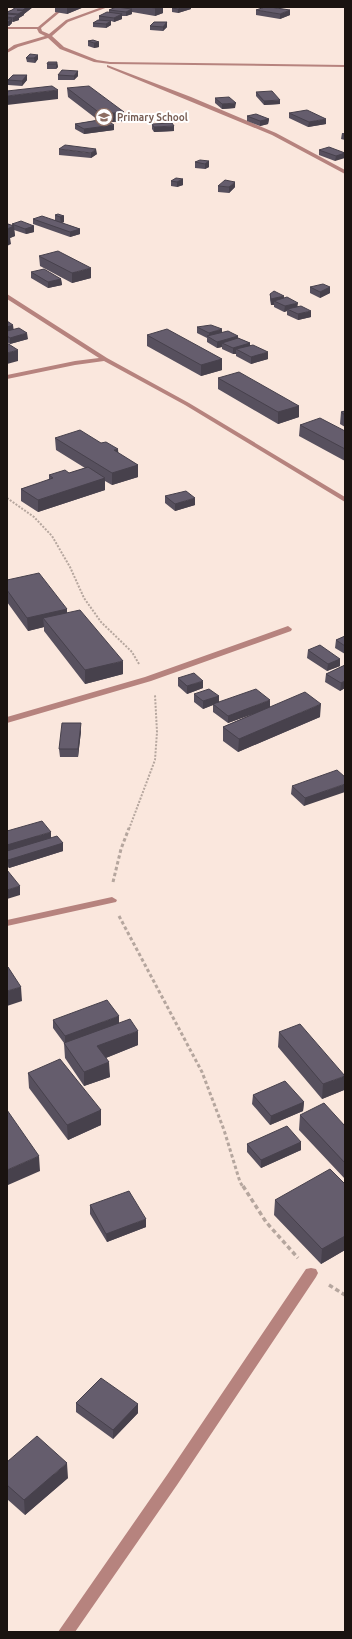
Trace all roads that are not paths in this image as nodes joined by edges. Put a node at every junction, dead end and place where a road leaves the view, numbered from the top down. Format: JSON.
{"nodes":[{"id":1,"x":64,"y":7,"type":"edge"},
{"id":2,"x":106,"y":7,"type":"edge"},
{"id":3,"x":7,"y":28,"type":"edge"},
{"id":4,"x":39,"y":28,"type":"junction"},
{"id":5,"x":49,"y":36,"type":"junction"},
{"id":6,"x":7,"y":52,"type":"edge"},
{"id":7,"x":96,"y":61,"type":"junction"},
{"id":8,"x":345,"y":66,"type":"edge"},
{"id":9,"x":345,"y":172,"type":"edge"},
{"id":10,"x":7,"y":296,"type":"edge"},
{"id":11,"x":104,"y":359,"type":"junction"},
{"id":12,"x":7,"y":377,"type":"edge"},
{"id":13,"x":345,"y":500,"type":"edge"},
{"id":14,"x":288,"y":629,"type":"dead end"},
{"id":15,"x":7,"y":720,"type":"edge"},
{"id":16,"x":112,"y":900,"type":"road end"},
{"id":17,"x":7,"y":923,"type":"edge"},
{"id":18,"x":311,"y":1273,"type":"road end"},
{"id":19,"x":66,"y":1632,"type":"edge"}],
"edges":[{"from":1,"to":4,"type":"street"},
{"from":2,"to":5,"type":"street"},
{"from":3,"to":4,"type":"street"},
{"from":4,"to":5,"type":"street"},
{"from":5,"to":6,"type":"street"},
{"from":5,"to":7,"type":"street"},
{"from":7,"to":8,"type":"street"},
{"from":7,"to":9,"type":"street"},
{"from":10,"to":11,"type":"street"},
{"from":11,"to":12,"type":"street"},
{"from":11,"to":13,"type":"street"},
{"from":14,"to":15,"type":"street"},
{"from":16,"to":17,"type":"street"},
{"from":18,"to":19,"type":"street"}]}
